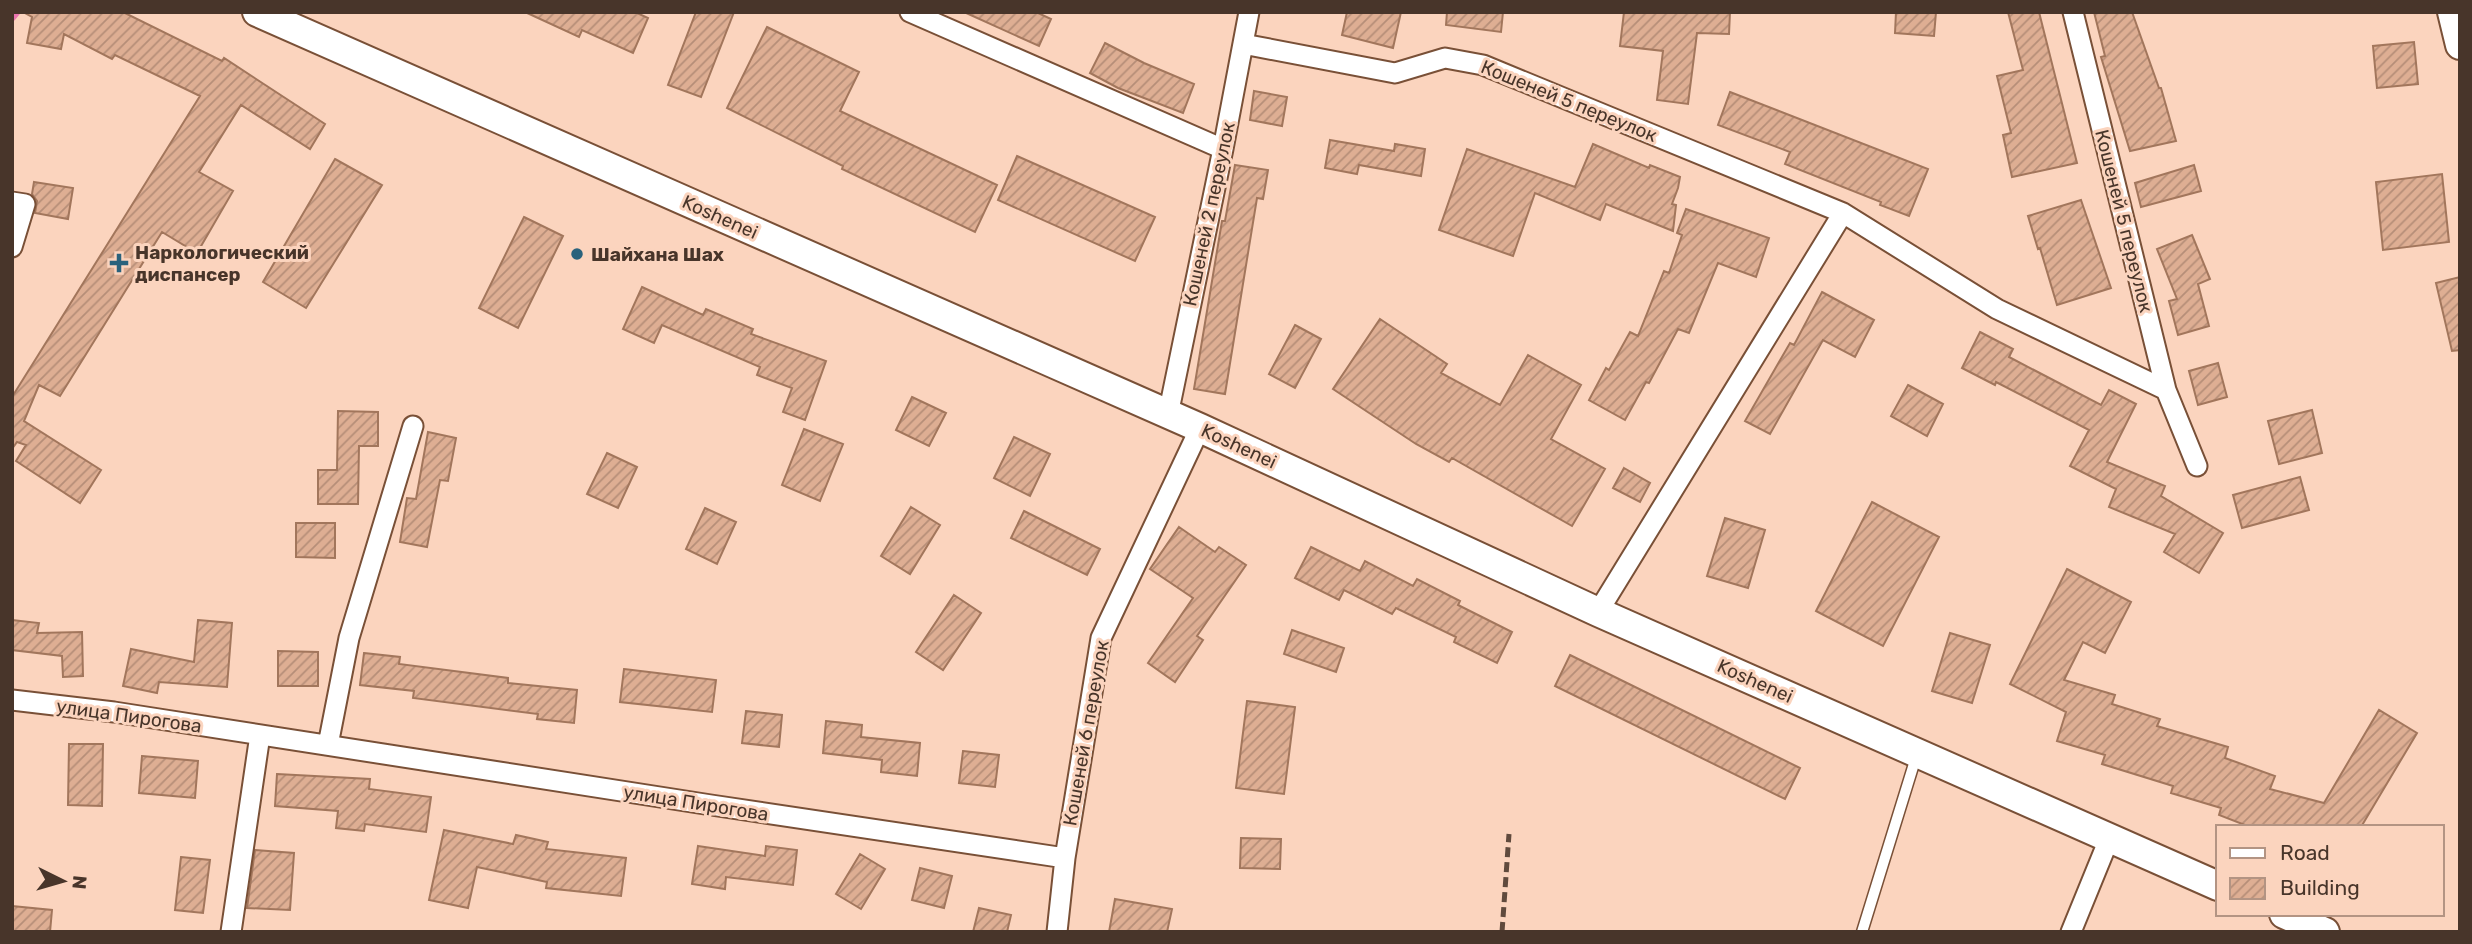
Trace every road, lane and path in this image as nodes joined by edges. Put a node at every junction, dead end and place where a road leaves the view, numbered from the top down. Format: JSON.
{"nodes":[{"id":1,"x":257,"y":12,"type":"edge"},
{"id":2,"x":910,"y":12,"type":"edge"},
{"id":3,"x":1249,"y":12,"type":"edge"},
{"id":4,"x":2073,"y":12,"type":"edge"},
{"id":5,"x":2452,"y":12,"type":"edge"},
{"id":6,"x":1243,"y":44,"type":"junction"},
{"id":7,"x":2460,"y":45,"type":"edge"},
{"id":8,"x":1223,"y":149,"type":"junction"},
{"id":9,"x":12,"y":202,"type":"edge"},
{"id":10,"x":1843,"y":213,"type":"junction"},
{"id":11,"x":12,"y":247,"type":"edge"},
{"id":12,"x":2166,"y":390,"type":"junction"},
{"id":13,"x":1168,"y":415,"type":"junction"},
{"id":14,"x":413,"y":426,"type":"dead end"},
{"id":15,"x":1200,"y":428,"type":"junction"},
{"id":16,"x":2197,"y":466,"type":"dead end"},
{"id":17,"x":1598,"y":612,"type":"junction"},
{"id":18,"x":12,"y":701,"type":"edge"},
{"id":19,"x":260,"y":734,"type":"junction"},
{"id":20,"x":328,"y":745,"type":"junction"},
{"id":21,"x":1917,"y":754,"type":"junction"},
{"id":22,"x":2109,"y":839,"type":"junction"},
{"id":23,"x":1065,"y":858,"type":"junction"},
{"id":24,"x":2216,"y":885,"type":"edge"},
{"id":25,"x":2289,"y":916,"type":"edge"},
{"id":26,"x":231,"y":932,"type":"edge"},
{"id":27,"x":1057,"y":932,"type":"edge"},
{"id":28,"x":1861,"y":932,"type":"edge"},
{"id":29,"x":2071,"y":932,"type":"edge"},
{"id":30,"x":2325,"y":932,"type":"edge"}],
"edges":[{"from":1,"to":13,"type":"main road","name":"Koshenei"},
{"from":2,"to":8,"type":"street"},
{"from":3,"to":6,"type":"street","name":"Кошеней 2 переулок"},
{"from":4,"to":12,"type":"street","name":"Кошеней 5 переулок"},
{"from":5,"to":7,"type":"main road"},
{"from":6,"to":8,"type":"street","name":"Кошеней 2 переулок"},
{"from":6,"to":10,"type":"street","name":"Кошеней 5 переулок"},
{"from":8,"to":13,"type":"street","name":"Кошеней 2 переулок"},
{"from":9,"to":11,"type":"street"},
{"from":10,"to":12,"type":"street","name":"Кошеней 5 переулок"},
{"from":10,"to":17,"type":"street"},
{"from":12,"to":16,"type":"street","name":"Кошеней 5 переулок"},
{"from":13,"to":15,"type":"main road","name":"Koshenei"},
{"from":14,"to":20,"type":"street"},
{"from":15,"to":17,"type":"main road","name":"Koshenei"},
{"from":15,"to":23,"type":"street","name":"Кошеней 6 переулок"},
{"from":17,"to":21,"type":"main road","name":"Koshenei"},
{"from":18,"to":19,"type":"street","name":"улица Пирогова"},
{"from":19,"to":20,"type":"street","name":"улица Пирогова"},
{"from":19,"to":26,"type":"street"},
{"from":20,"to":23,"type":"street","name":"улица Пирогова"},
{"from":21,"to":22,"type":"main road","name":"Koshenei"},
{"from":21,"to":28,"type":"lane"},
{"from":22,"to":24,"type":"main road","name":"Koshenei"},
{"from":22,"to":29,"type":"street"},
{"from":23,"to":27,"type":"street","name":"Кошеней 6 переулок"},
{"from":25,"to":30,"type":"main road"}]}
